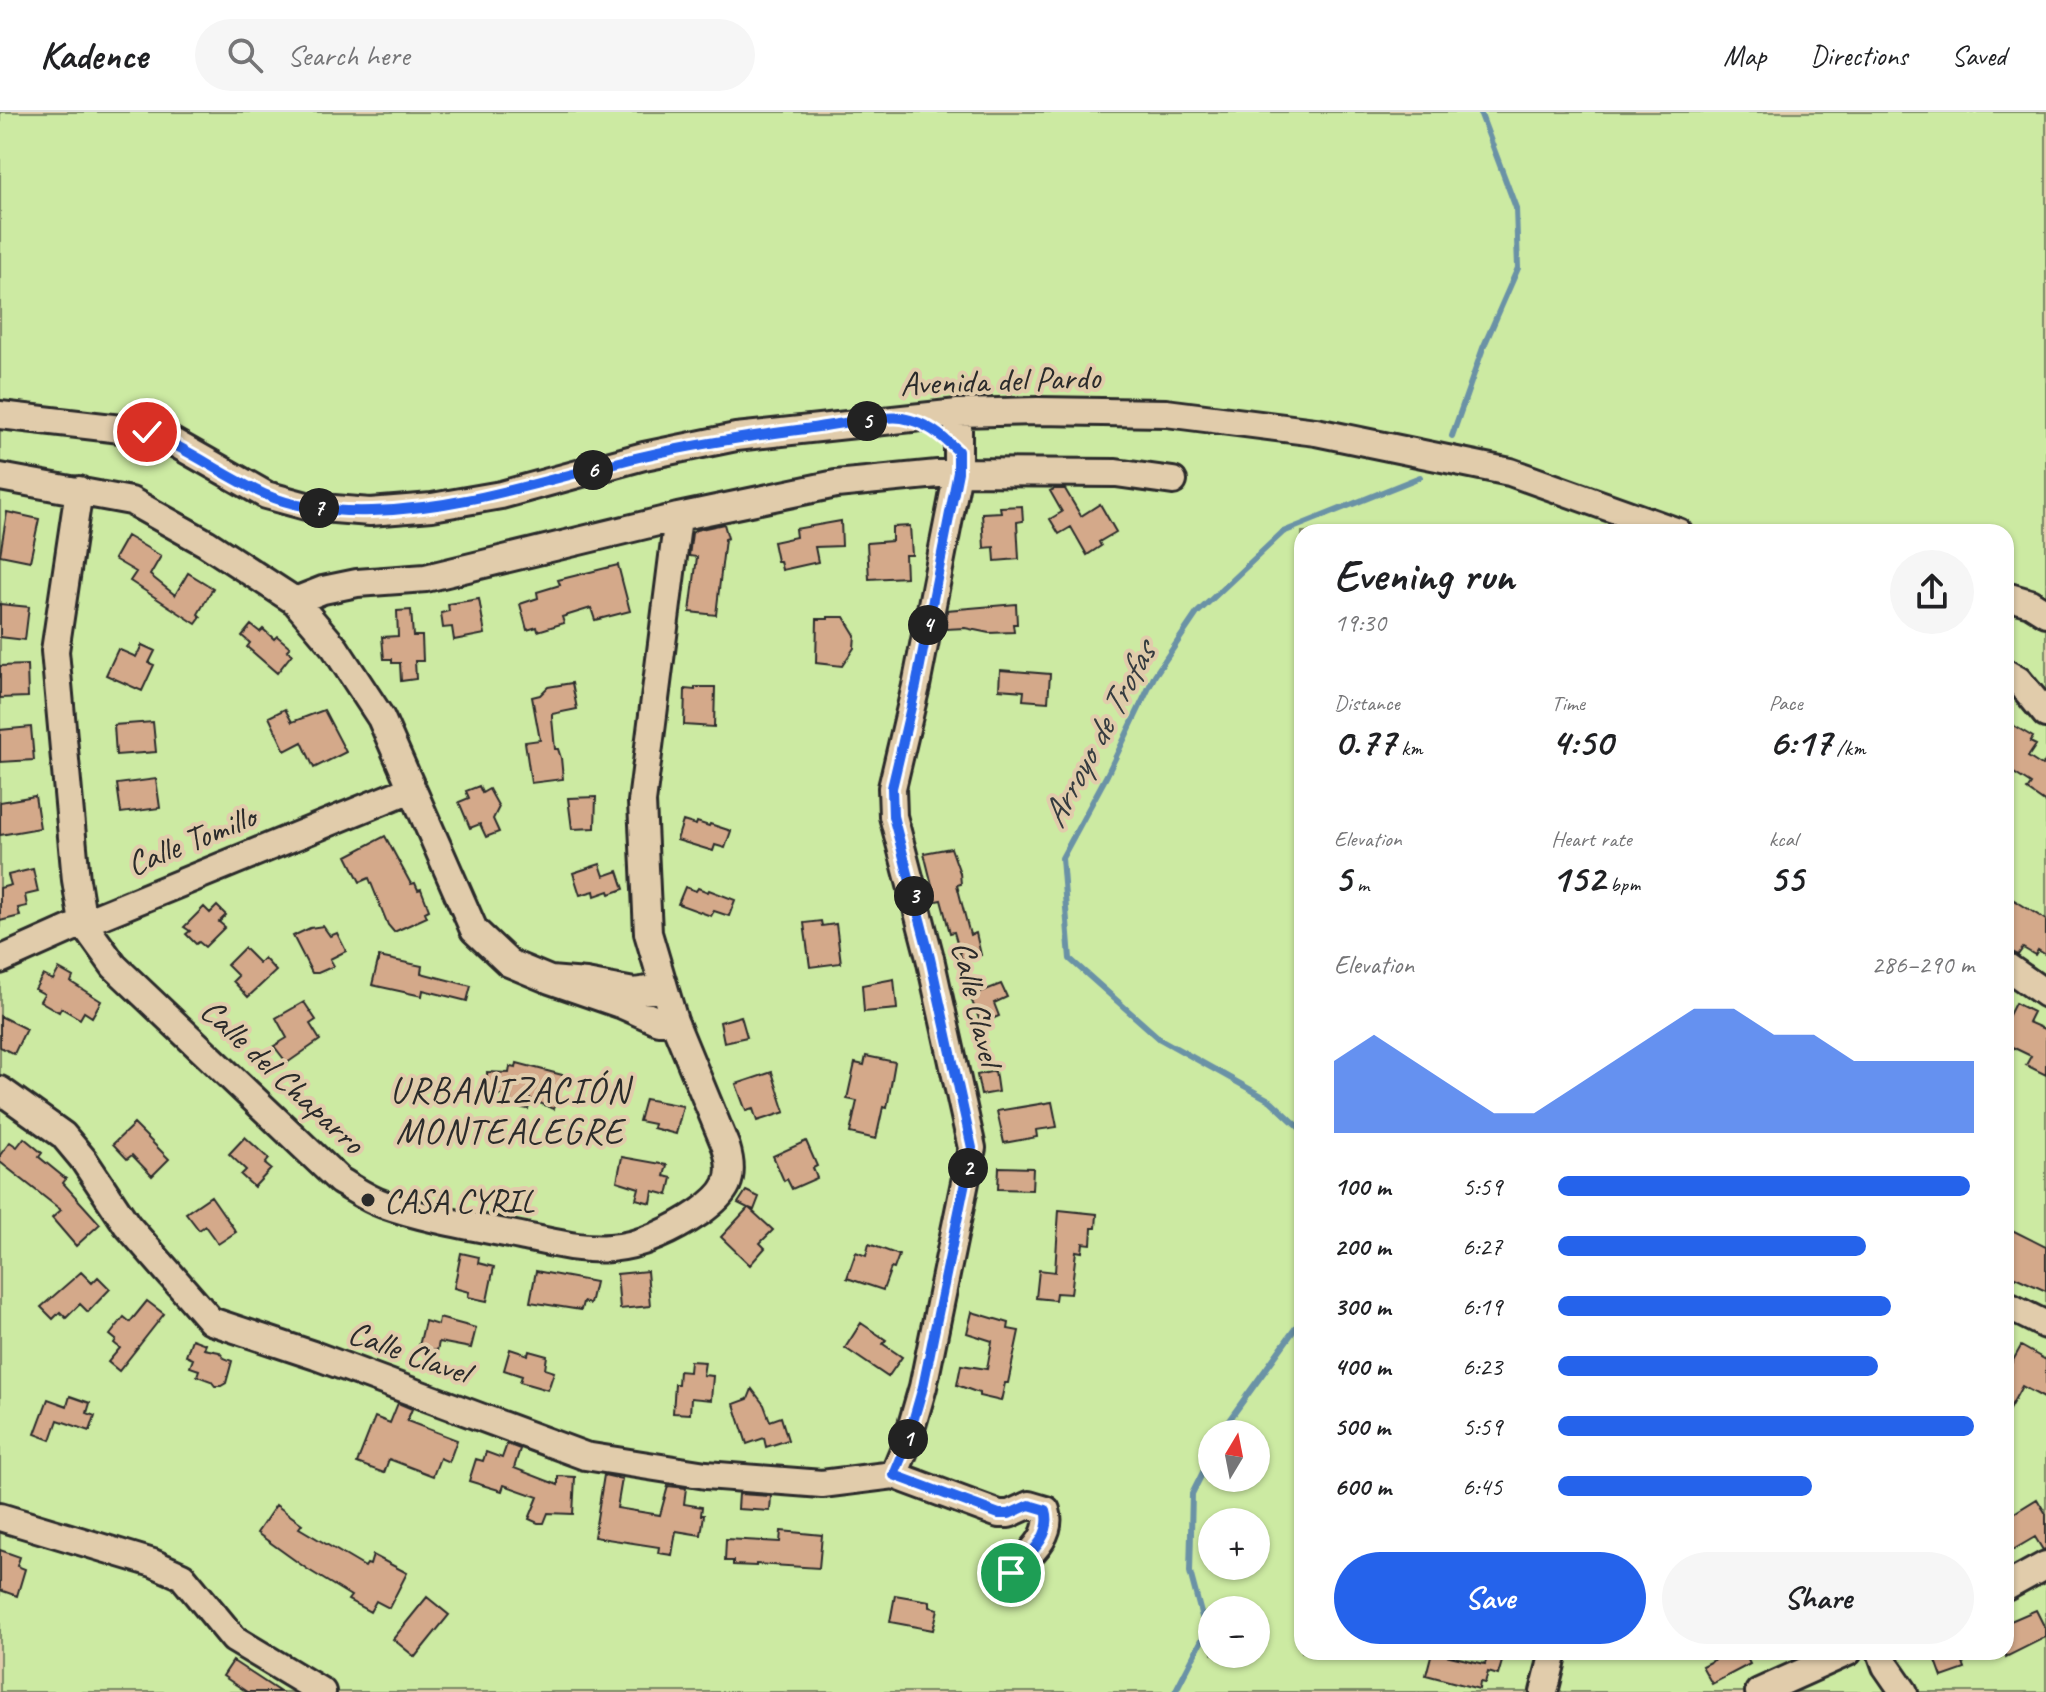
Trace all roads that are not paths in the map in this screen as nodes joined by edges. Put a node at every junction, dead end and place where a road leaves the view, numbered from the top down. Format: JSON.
{"nodes":[{"id":1,"x":1038,"y":411,"type":"junction"},
{"id":2,"x":958,"y":413,"type":"junction"},
{"id":3,"x":0,"y":415,"type":"edge"},
{"id":4,"x":901,"y":418,"type":"junction"},
{"id":5,"x":958,"y":462,"type":"junction"},
{"id":6,"x":0,"y":477,"type":"edge"},
{"id":7,"x":1173,"y":481,"type":"dead end"},
{"id":8,"x":79,"y":490,"type":"junction"},
{"id":9,"x":678,"y":517,"type":"junction"},
{"id":10,"x":1656,"y":524,"type":"edge"},
{"id":11,"x":2014,"y":598,"type":"edge"},
{"id":12,"x":295,"y":601,"type":"junction"},
{"id":13,"x":2046,"y":613,"type":"edge"},
{"id":14,"x":2014,"y":678,"type":"edge"},
{"id":15,"x":2046,"y":714,"type":"edge"},
{"id":16,"x":411,"y":789,"type":"junction"},
{"id":17,"x":83,"y":923,"type":"junction"},
{"id":18,"x":0,"y":960,"type":"edge"},
{"id":19,"x":2014,"y":972,"type":"edge"},
{"id":20,"x":550,"y":980,"type":"junction"},
{"id":21,"x":664,"y":988,"type":"junction"},
{"id":22,"x":2046,"y":994,"type":"edge"},
{"id":23,"x":674,"y":1021,"type":"junction"},
{"id":24,"x":0,"y":1090,"type":"edge"},
{"id":25,"x":2014,"y":1309,"type":"edge"},
{"id":26,"x":2046,"y":1325,"type":"edge"},
{"id":27,"x":894,"y":1475,"type":"junction"},
{"id":28,"x":0,"y":1517,"type":"edge"},
{"id":29,"x":2046,"y":1565,"type":"edge"},
{"id":30,"x":1011,"y":1573,"type":"dead end"},
{"id":31,"x":2014,"y":1583,"type":"edge"},
{"id":32,"x":1552,"y":1660,"type":"edge"},
{"id":33,"x":1830,"y":1660,"type":"edge"},
{"id":34,"x":1884,"y":1660,"type":"edge"},
{"id":35,"x":322,"y":1692,"type":"edge"},
{"id":36,"x":1544,"y":1692,"type":"edge"},
{"id":37,"x":1759,"y":1692,"type":"edge"},
{"id":38,"x":1904,"y":1692,"type":"edge"}],
"edges":[{"from":1,"to":2,"type":"street","name":"Avenida del Pardo"},
{"from":1,"to":5,"type":"street"},
{"from":1,"to":10,"type":"street","name":"Avenida del Pardo"},
{"from":2,"to":4,"type":"street","name":"Avenida del Pardo"},
{"from":2,"to":5,"type":"street","name":"Calle Clavel"},
{"from":3,"to":4,"type":"street","name":"Avenida del Pardo"},
{"from":4,"to":5,"type":"street"},
{"from":5,"to":7,"type":"street"},
{"from":5,"to":9,"type":"street"},
{"from":5,"to":27,"type":"street","name":"Calle Clavel"},
{"from":6,"to":8,"type":"street"},
{"from":8,"to":12,"type":"street"},
{"from":8,"to":17,"type":"street","name":"Calle del Chaparro"},
{"from":9,"to":12,"type":"street"},
{"from":9,"to":21,"type":"street","name":"Calle del Chaparro"},
{"from":11,"to":13,"type":"street"},
{"from":12,"to":16,"type":"street"},
{"from":14,"to":15,"type":"street"},
{"from":16,"to":17,"type":"street","name":"Calle Tomillo"},
{"from":16,"to":20,"type":"street"},
{"from":17,"to":18,"type":"street","name":"Calle Tomillo"},
{"from":17,"to":23,"type":"street","name":"Calle del Chaparro"},
{"from":19,"to":22,"type":"street"},
{"from":20,"to":21,"type":"street"},
{"from":20,"to":23,"type":"street"},
{"from":21,"to":23,"type":"street","name":"Calle del Chaparro"},
{"from":24,"to":27,"type":"street","name":"Calle Clavel"},
{"from":25,"to":26,"type":"street"},
{"from":27,"to":30,"type":"street","name":"Calle Clavel"},
{"from":28,"to":35,"type":"street"},
{"from":29,"to":31,"type":"street"},
{"from":32,"to":36,"type":"street"},
{"from":33,"to":37,"type":"street"},
{"from":34,"to":38,"type":"street"}]}
